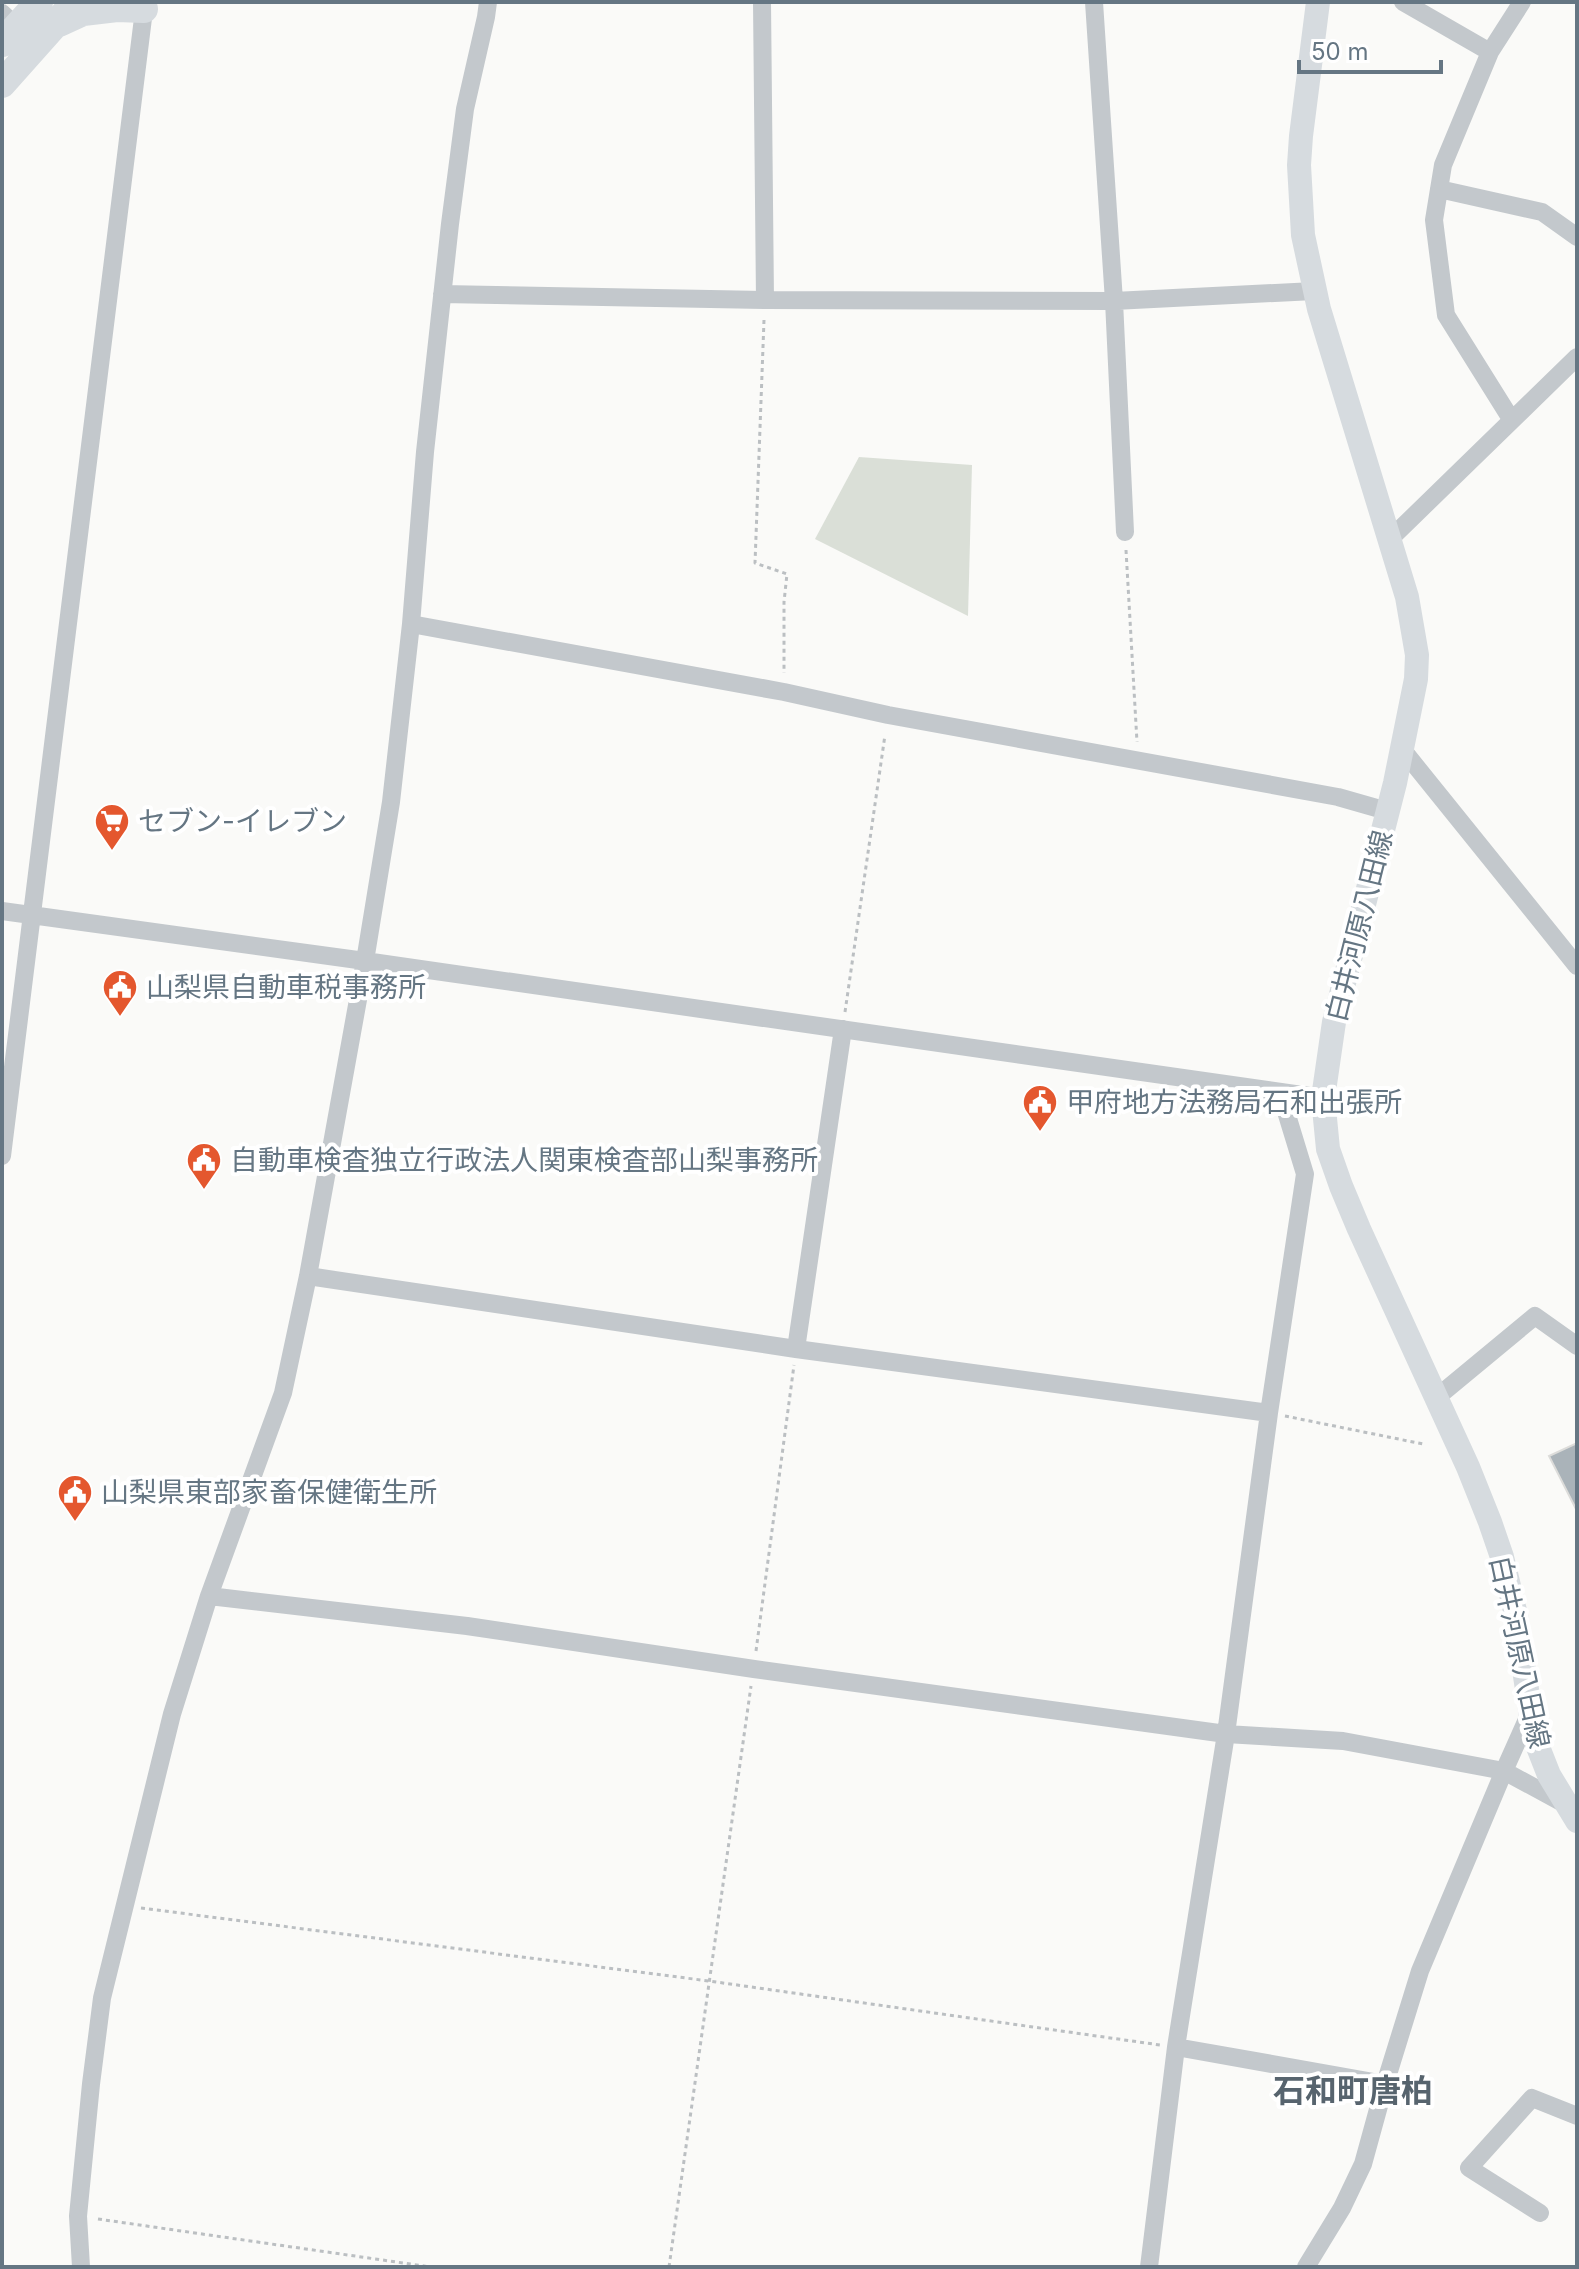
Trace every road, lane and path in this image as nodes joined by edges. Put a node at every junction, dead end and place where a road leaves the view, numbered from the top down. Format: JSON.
{"nodes":[{"id":1,"x":75,"y":2,"type":"edge"},
{"id":2,"x":488,"y":2,"type":"edge"},
{"id":3,"x":762,"y":2,"type":"edge"},
{"id":4,"x":1094,"y":2,"type":"edge"},
{"id":5,"x":1318,"y":2,"type":"edge"},
{"id":6,"x":1403,"y":2,"type":"edge"},
{"id":7,"x":1522,"y":2,"type":"edge"},
{"id":8,"x":144,"y":6,"type":"edge"},
{"id":9,"x":47,"y":14,"type":"edge"},
{"id":10,"x":7,"y":28,"type":"edge"},
{"id":11,"x":1490,"y":52,"type":"junction"},
{"id":12,"x":2,"y":84,"type":"edge"},
{"id":13,"x":1439,"y":189,"type":"junction"},
{"id":14,"x":1577,"y":237,"type":"edge"},
{"id":15,"x":1314,"y":291,"type":"junction"},
{"id":16,"x":442,"y":294,"type":"junction"},
{"id":17,"x":765,"y":300,"type":"junction"},
{"id":18,"x":1114,"y":301,"type":"junction"},
{"id":19,"x":1577,"y":357,"type":"edge"},
{"id":20,"x":1511,"y":419,"type":"junction"},
{"id":21,"x":1125,"y":532,"type":"joint"},
{"id":22,"x":1390,"y":539,"type":"junction"},
{"id":23,"x":411,"y":624,"type":"junction"},
{"id":24,"x":784,"y":692,"type":"junction"},
{"id":25,"x":888,"y":715,"type":"junction"},
{"id":26,"x":1402,"y":749,"type":"junction"},
{"id":27,"x":1139,"y":761,"type":"junction"},
{"id":28,"x":1387,"y":811,"type":"junction"},
{"id":29,"x":2,"y":911,"type":"edge"},
{"id":30,"x":32,"y":914,"type":"junction"},
{"id":31,"x":365,"y":961,"type":"junction"},
{"id":32,"x":1577,"y":966,"type":"edge"},
{"id":33,"x":843,"y":1029,"type":"junction"},
{"id":34,"x":1280,"y":1092,"type":"junction"},
{"id":35,"x":1323,"y":1098,"type":"junction"},
{"id":36,"x":2,"y":1156,"type":"edge"},
{"id":37,"x":308,"y":1276,"type":"junction"},
{"id":38,"x":1572,"y":1335,"type":"edge"},
{"id":39,"x":796,"y":1349,"type":"junction"},
{"id":40,"x":1436,"y":1398,"type":"junction"},
{"id":41,"x":1269,"y":1413,"type":"junction"},
{"id":42,"x":1423,"y":1444,"type":"dead end"},
{"id":43,"x":209,"y":1596,"type":"junction"},
{"id":44,"x":754,"y":1669,"type":"junction"},
{"id":45,"x":1529,"y":1715,"type":"junction"},
{"id":46,"x":1226,"y":1734,"type":"junction"},
{"id":47,"x":1504,"y":1771,"type":"junction"},
{"id":48,"x":1571,"y":1813,"type":"edge"},
{"id":49,"x":125,"y":1906,"type":"junction"},
{"id":50,"x":709,"y":1981,"type":"junction"},
{"id":51,"x":1176,"y":2047,"type":"junction"},
{"id":52,"x":1385,"y":2084,"type":"junction"},
{"id":53,"x":1577,"y":2116,"type":"edge"},
{"id":54,"x":1540,"y":2213,"type":"dead end"},
{"id":55,"x":78,"y":2216,"type":"junction"},
{"id":56,"x":1311,"y":2265,"type":"edge"},
{"id":57,"x":81,"y":2267,"type":"edge"},
{"id":58,"x":431,"y":2267,"type":"edge"},
{"id":59,"x":669,"y":2267,"type":"edge"},
{"id":60,"x":1149,"y":2267,"type":"edge"}],
"edges":[{"from":1,"to":9,"type":"highway"},
{"from":2,"to":16,"type":"street"},
{"from":3,"to":17,"type":"street"},
{"from":4,"to":18,"type":"street"},
{"from":5,"to":15,"type":"main road","name":"白井河原八田線"},
{"from":6,"to":11,"type":"street"},
{"from":7,"to":11,"type":"street"},
{"from":8,"to":9,"type":"highway"},
{"from":8,"to":30,"type":"street"},
{"from":9,"to":10,"type":"highway"},
{"from":9,"to":12,"type":"highway"},
{"from":11,"to":13,"type":"street"},
{"from":13,"to":14,"type":"street"},
{"from":13,"to":20,"type":"street"},
{"from":15,"to":18,"type":"street"},
{"from":15,"to":22,"type":"main road","name":"白井河原八田線"},
{"from":16,"to":17,"type":"street"},
{"from":16,"to":23,"type":"street"},
{"from":17,"to":18,"type":"street"},
{"from":17,"to":24,"type":"path"},
{"from":18,"to":21,"type":"street"},
{"from":19,"to":20,"type":"street"},
{"from":20,"to":22,"type":"street"},
{"from":21,"to":27,"type":"path"},
{"from":22,"to":26,"type":"main road","name":"白井河原八田線"},
{"from":23,"to":24,"type":"street"},
{"from":23,"to":31,"type":"street"},
{"from":24,"to":25,"type":"street"},
{"from":25,"to":27,"type":"street"},
{"from":25,"to":33,"type":"path"},
{"from":26,"to":28,"type":"main road","name":"白井河原八田線"},
{"from":26,"to":32,"type":"street"},
{"from":27,"to":28,"type":"street"},
{"from":28,"to":35,"type":"main road","name":"白井河原八田線"},
{"from":29,"to":30,"type":"street"},
{"from":30,"to":31,"type":"street"},
{"from":30,"to":36,"type":"street"},
{"from":31,"to":33,"type":"street"},
{"from":31,"to":37,"type":"street"},
{"from":33,"to":34,"type":"street"},
{"from":33,"to":39,"type":"street"},
{"from":34,"to":35,"type":"street"},
{"from":34,"to":41,"type":"street"},
{"from":35,"to":40,"type":"main road","name":"白井河原八田線"},
{"from":37,"to":39,"type":"street"},
{"from":37,"to":43,"type":"street"},
{"from":38,"to":40,"type":"street"},
{"from":39,"to":41,"type":"street"},
{"from":39,"to":44,"type":"path"},
{"from":40,"to":45,"type":"main road","name":"白井河原八田線"},
{"from":41,"to":42,"type":"path"},
{"from":41,"to":46,"type":"street"},
{"from":43,"to":44,"type":"street"},
{"from":43,"to":49,"type":"street"},
{"from":44,"to":46,"type":"street"},
{"from":44,"to":50,"type":"path"},
{"from":45,"to":47,"type":"street"},
{"from":45,"to":48,"type":"main road","name":"白井河原八田線"},
{"from":46,"to":47,"type":"street"},
{"from":46,"to":51,"type":"street"},
{"from":47,"to":48,"type":"street"},
{"from":47,"to":52,"type":"street"},
{"from":49,"to":50,"type":"path"},
{"from":49,"to":55,"type":"street"},
{"from":50,"to":51,"type":"path"},
{"from":50,"to":59,"type":"path"},
{"from":51,"to":52,"type":"street"},
{"from":51,"to":60,"type":"street"},
{"from":52,"to":56,"type":"street"},
{"from":53,"to":54,"type":"street"},
{"from":55,"to":57,"type":"street"},
{"from":55,"to":58,"type":"path"}]}
